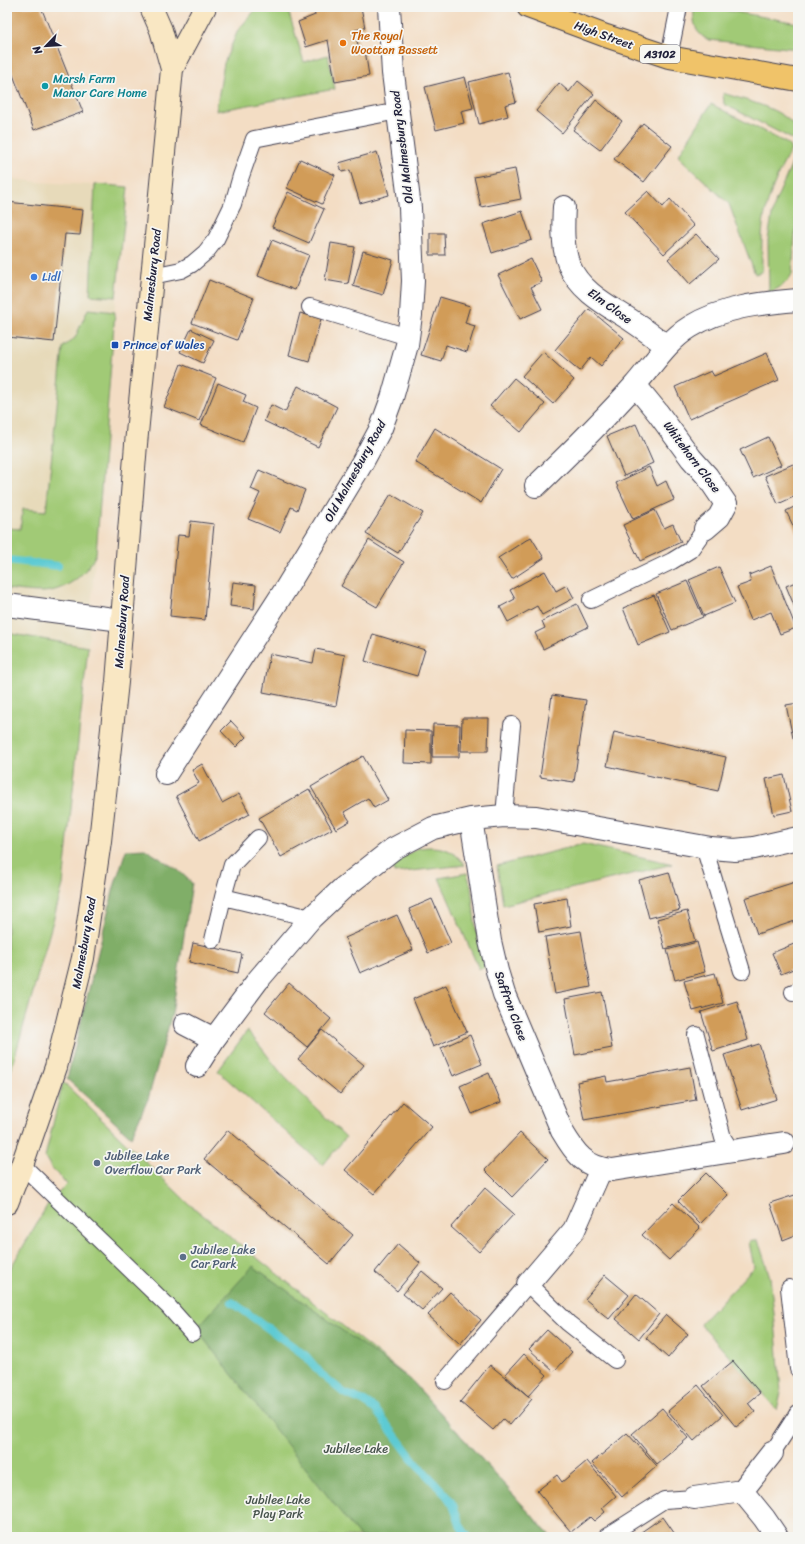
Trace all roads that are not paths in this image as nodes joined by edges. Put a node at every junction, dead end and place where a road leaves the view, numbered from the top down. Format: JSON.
{"nodes":[{"id":1,"x":151,"y":7,"type":"edge"},
{"id":2,"x":205,"y":7,"type":"edge"},
{"id":3,"x":389,"y":7,"type":"edge"},
{"id":4,"x":528,"y":7,"type":"edge"},
{"id":5,"x":679,"y":7,"type":"edge"},
{"id":6,"x":669,"y":57,"type":"junction"},
{"id":7,"x":172,"y":69,"type":"junction"},
{"id":8,"x":798,"y":80,"type":"edge"},
{"id":9,"x":398,"y":111,"type":"junction"},
{"id":10,"x":564,"y":207,"type":"dead end"},
{"id":11,"x":152,"y":276,"type":"junction"},
{"id":12,"x":798,"y":300,"type":"edge"},
{"id":13,"x":310,"y":307,"type":"dead end"},
{"id":14,"x":408,"y":337,"type":"junction"},
{"id":15,"x":667,"y":346,"type":"junction"},
{"id":16,"x":635,"y":385,"type":"junction"},
{"id":17,"x":536,"y":486,"type":"dead end"},
{"id":18,"x":705,"y":529,"type":"joint"},
{"id":19,"x":591,"y":600,"type":"dead end"},
{"id":20,"x":7,"y":604,"type":"edge"},
{"id":21,"x":121,"y":620,"type":"junction"},
{"id":22,"x":512,"y":725,"type":"dead end"},
{"id":23,"x":166,"y":774,"type":"dead end"},
{"id":24,"x":504,"y":816,"type":"junction"},
{"id":25,"x":471,"y":819,"type":"junction"},
{"id":26,"x":258,"y":838,"type":"dead end"},
{"id":27,"x":798,"y":838,"type":"edge"},
{"id":28,"x":704,"y":848,"type":"junction"},
{"id":29,"x":223,"y":897,"type":"junction"},
{"id":30,"x":311,"y":918,"type":"junction"},
{"id":31,"x":213,"y":940,"type":"dead end"},
{"id":32,"x":742,"y":971,"type":"dead end"},
{"id":33,"x":185,"y":1024,"type":"dead end"},
{"id":34,"x":696,"y":1035,"type":"dead end"},
{"id":35,"x":214,"y":1039,"type":"junction"},
{"id":36,"x":197,"y":1066,"type":"dead end"},
{"id":37,"x":784,"y":1143,"type":"dead end"},
{"id":38,"x":732,"y":1152,"type":"junction"},
{"id":39,"x":22,"y":1165,"type":"junction"},
{"id":40,"x":601,"y":1169,"type":"junction"},
{"id":41,"x":7,"y":1203,"type":"edge"},
{"id":42,"x":528,"y":1284,"type":"junction"},
{"id":43,"x":789,"y":1288,"type":"dead end"},
{"id":44,"x":192,"y":1333,"type":"dead end"},
{"id":45,"x":615,"y":1360,"type":"dead end"},
{"id":46,"x":798,"y":1369,"type":"edge"},
{"id":47,"x":445,"y":1381,"type":"dead end"},
{"id":48,"x":798,"y":1413,"type":"edge"},
{"id":49,"x":772,"y":1453,"type":"joint"},
{"id":50,"x":742,"y":1491,"type":"junction"},
{"id":51,"x":694,"y":1498,"type":"joint"},
{"id":52,"x":606,"y":1537,"type":"edge"},
{"id":53,"x":778,"y":1537,"type":"edge"}],
"edges":[{"from":1,"to":7,"type":"main road"},
{"from":2,"to":7,"type":"main road"},
{"from":3,"to":9,"type":"street","name":"Old Malmesbury Road"},
{"from":4,"to":6,"type":"main road","name":"High Street","number":"A3102"},
{"from":5,"to":6,"type":"lane"},
{"from":6,"to":8,"type":"main road","name":"High Street","number":"A3102"},
{"from":7,"to":11,"type":"main road","name":"Malmesbury Road"},
{"from":9,"to":11,"type":"lane"},
{"from":9,"to":14,"type":"street","name":"Old Malmesbury Road"},
{"from":10,"to":15,"type":"street","name":"Elm Close"},
{"from":11,"to":21,"type":"main road","name":"Malmesbury Road"},
{"from":12,"to":15,"type":"street"},
{"from":13,"to":14,"type":"lane"},
{"from":14,"to":23,"type":"street","name":"Old Malmesbury Road"},
{"from":15,"to":16,"type":"street"},
{"from":16,"to":17,"type":"street"},
{"from":16,"to":18,"type":"street","name":"Whitehorn Close"},
{"from":18,"to":19,"type":"lane"},
{"from":20,"to":21,"type":"street"},
{"from":21,"to":39,"type":"main road","name":"Malmesbury Road"},
{"from":22,"to":24,"type":"lane"},
{"from":24,"to":25,"type":"street"},
{"from":24,"to":28,"type":"street"},
{"from":25,"to":30,"type":"street"},
{"from":25,"to":40,"type":"street","name":"Saffron Close"},
{"from":26,"to":29,"type":"lane"},
{"from":27,"to":28,"type":"street"},
{"from":28,"to":32,"type":"lane"},
{"from":29,"to":30,"type":"lane"},
{"from":29,"to":31,"type":"lane"},
{"from":30,"to":35,"type":"street"},
{"from":33,"to":35,"type":"street"},
{"from":34,"to":38,"type":"lane"},
{"from":35,"to":36,"type":"street"},
{"from":37,"to":38,"type":"street","name":"Saffron Close"},
{"from":38,"to":40,"type":"street","name":"Saffron Close"},
{"from":39,"to":41,"type":"main road","name":"Malmesbury Road"},
{"from":39,"to":44,"type":"lane"},
{"from":40,"to":42,"type":"street"},
{"from":42,"to":45,"type":"lane"},
{"from":42,"to":47,"type":"lane"},
{"from":43,"to":46,"type":"lane"},
{"from":48,"to":49,"type":"lane"},
{"from":49,"to":50,"type":"street"},
{"from":50,"to":51,"type":"street"},
{"from":50,"to":53,"type":"street"},
{"from":51,"to":52,"type":"lane"}]}
